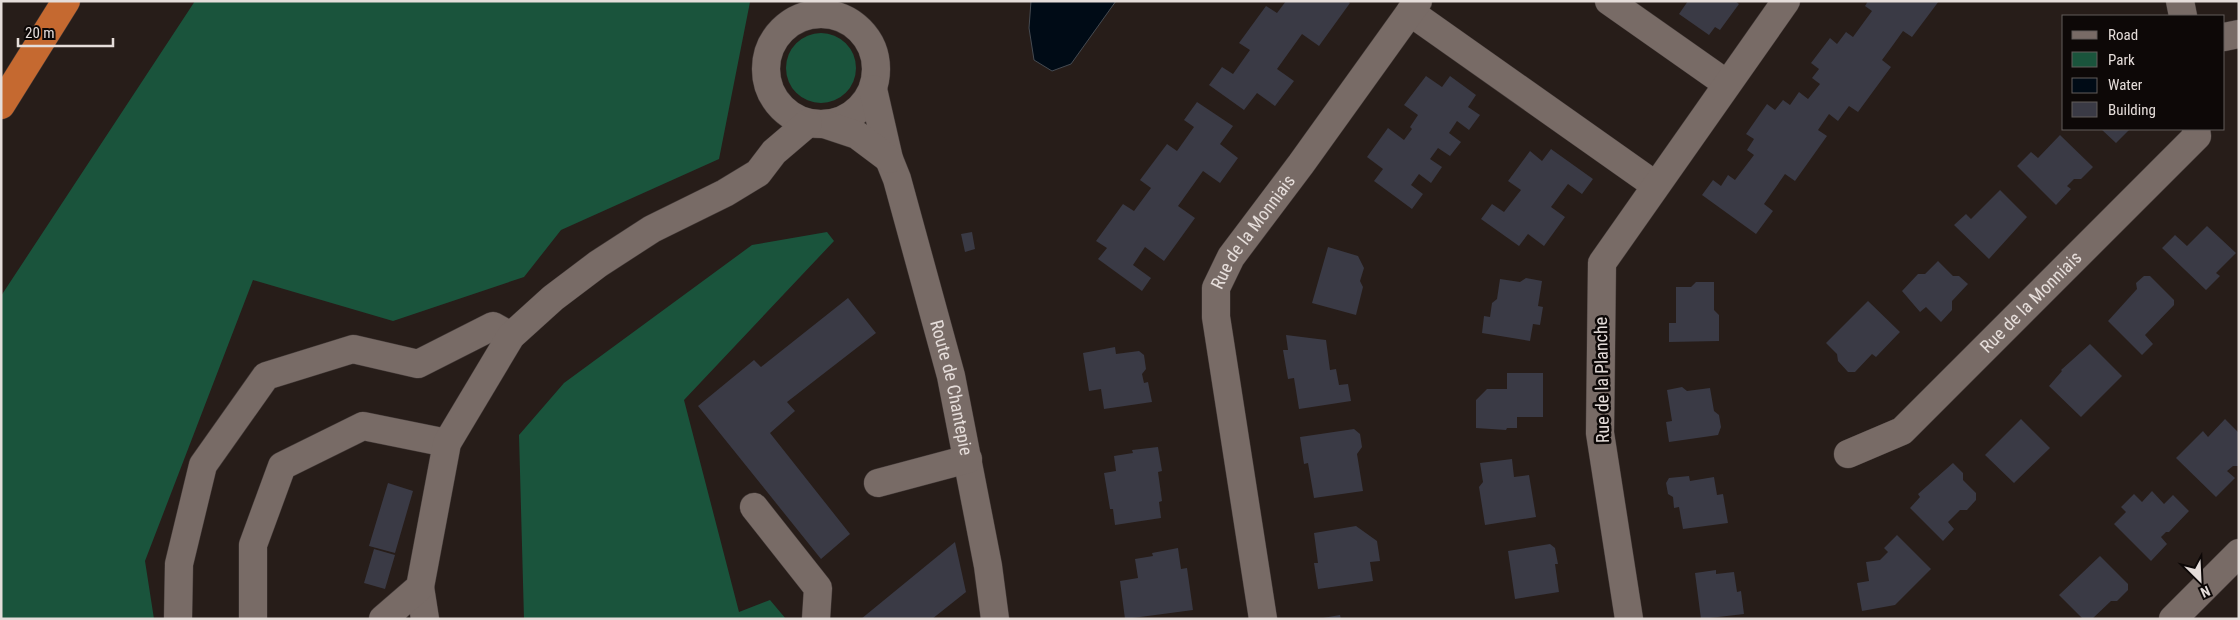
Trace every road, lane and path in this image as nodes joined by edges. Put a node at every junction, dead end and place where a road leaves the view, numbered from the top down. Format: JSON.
{"nodes":[{"id":1,"x":66,"y":1,"type":"edge"},
{"id":2,"x":1610,"y":1,"type":"edge"},
{"id":3,"x":1786,"y":1,"type":"edge"},
{"id":4,"x":2180,"y":1,"type":"edge"},
{"id":5,"x":1414,"y":7,"type":"edge"},
{"id":6,"x":835,"y":9,"type":"edge"},
{"id":7,"x":790,"y":13,"type":"edge"},
{"id":8,"x":2183,"y":15,"type":"edge"},
{"id":9,"x":2239,"y":34,"type":"edge"},
{"id":10,"x":2225,"y":37,"type":"edge"},
{"id":11,"x":1727,"y":84,"type":"junction"},
{"id":12,"x":872,"y":89,"type":"junction"},
{"id":13,"x":774,"y":100,"type":"junction"},
{"id":14,"x":1,"y":105,"type":"edge"},
{"id":15,"x":816,"y":123,"type":"junction"},
{"id":16,"x":2196,"y":130,"type":"edge"},
{"id":17,"x":774,"y":152,"type":"junction"},
{"id":18,"x":889,"y":159,"type":"junction"},
{"id":19,"x":1655,"y":185,"type":"junction"},
{"id":20,"x":511,"y":336,"type":"junction"},
{"id":21,"x":447,"y":443,"type":"junction"},
{"id":22,"x":1848,"y":454,"type":"dead end"},
{"id":23,"x":968,"y":459,"type":"junction"},
{"id":24,"x":878,"y":483,"type":"dead end"},
{"id":25,"x":754,"y":507,"type":"dead end"},
{"id":26,"x":2235,"y":566,"type":"edge"},
{"id":27,"x":420,"y":587,"type":"junction"},
{"id":28,"x":178,"y":619,"type":"edge"},
{"id":29,"x":253,"y":619,"type":"edge"},
{"id":30,"x":384,"y":619,"type":"edge"},
{"id":31,"x":425,"y":619,"type":"edge"},
{"id":32,"x":816,"y":619,"type":"edge"},
{"id":33,"x":995,"y":619,"type":"edge"},
{"id":34,"x":1263,"y":619,"type":"edge"},
{"id":35,"x":1629,"y":619,"type":"edge"},
{"id":36,"x":2173,"y":619,"type":"edge"}],
"edges":[{"from":1,"to":14,"type":"highway"},
{"from":2,"to":11,"type":"street"},
{"from":3,"to":11,"type":"street","name":"Rue de la Planche"},
{"from":4,"to":8,"type":"street"},
{"from":5,"to":19,"type":"street"},
{"from":5,"to":34,"type":"street","name":"Rue de la Monniais"},
{"from":6,"to":7,"type":"street"},
{"from":6,"to":12,"type":"street"},
{"from":7,"to":13,"type":"street"},
{"from":9,"to":10,"type":"street"},
{"from":11,"to":19,"type":"street","name":"Rue de la Planche"},
{"from":12,"to":15,"type":"street"},
{"from":12,"to":18,"type":"street","name":"Route de Chantepie"},
{"from":13,"to":15,"type":"street"},
{"from":13,"to":17,"type":"street"},
{"from":15,"to":17,"type":"street"},
{"from":15,"to":18,"type":"street"},
{"from":16,"to":22,"type":"street","name":"Rue de la Monniais"},
{"from":17,"to":20,"type":"street"},
{"from":18,"to":23,"type":"street","name":"Route de Chantepie"},
{"from":19,"to":35,"type":"street","name":"Rue de la Planche"},
{"from":20,"to":21,"type":"street"},
{"from":20,"to":28,"type":"street"},
{"from":21,"to":27,"type":"street"},
{"from":21,"to":29,"type":"street"},
{"from":23,"to":24,"type":"street"},
{"from":23,"to":33,"type":"street","name":"Route de Chantepie"},
{"from":25,"to":32,"type":"street"},
{"from":26,"to":36,"type":"street"},
{"from":27,"to":30,"type":"street"},
{"from":27,"to":31,"type":"street"}]}
